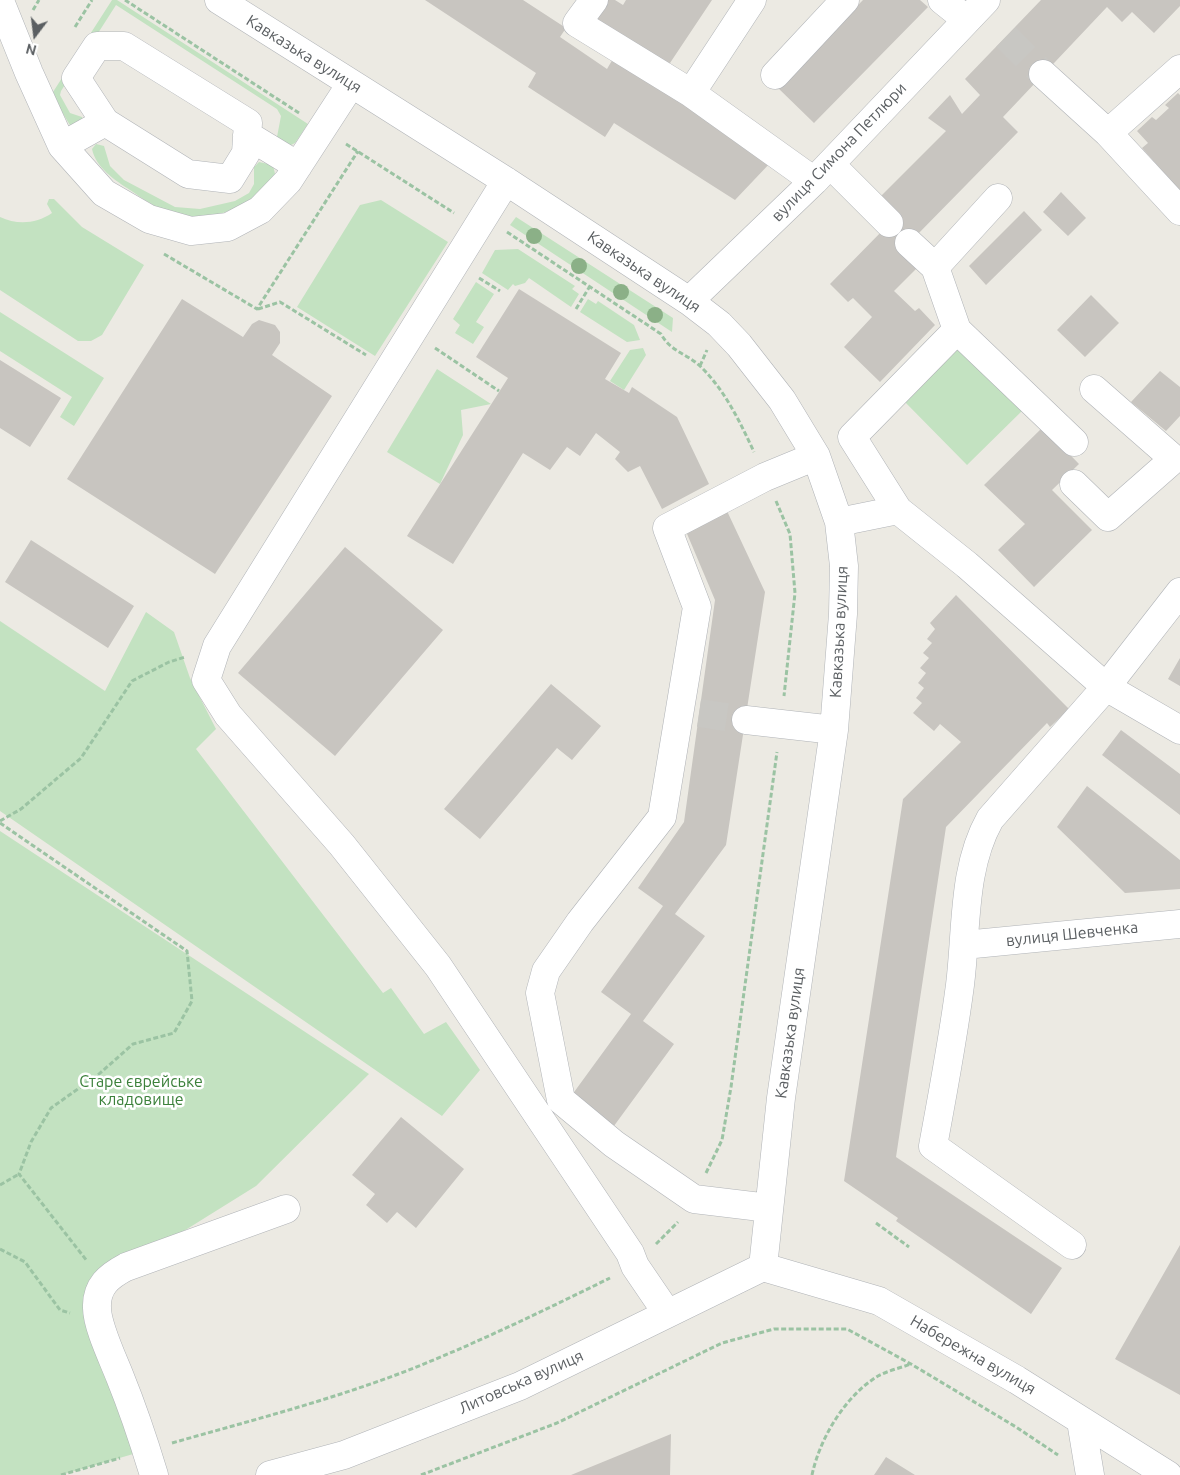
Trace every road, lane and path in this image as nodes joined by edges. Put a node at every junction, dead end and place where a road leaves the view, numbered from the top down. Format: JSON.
{"nodes":[{"id":1,"x":125,"y":0,"type":"edge"},
{"id":2,"x":219,"y":0,"type":"edge"},
{"id":3,"x":594,"y":0,"type":"edge"},
{"id":4,"x":752,"y":0,"type":"edge"},
{"id":5,"x":845,"y":0,"type":"edge"},
{"id":6,"x":942,"y":0,"type":"edge"},
{"id":7,"x":986,"y":0,"type":"edge"},
{"id":8,"x":0,"y":1,"type":"edge"},
{"id":9,"x":967,"y":20,"type":"junction"},
{"id":10,"x":1180,"y":69,"type":"edge"},
{"id":11,"x":1044,"y":74,"type":"tunnel mouth"},
{"id":12,"x":775,"y":75,"type":"dead end"},
{"id":13,"x":351,"y":84,"type":"junction"},
{"id":14,"x":691,"y":93,"type":"junction"},
{"id":15,"x":105,"y":122,"type":"junction"},
{"id":16,"x":322,"y":128,"type":"junction"},
{"id":17,"x":1108,"y":133,"type":"junction"},
{"id":18,"x":247,"y":135,"type":"junction"},
{"id":19,"x":62,"y":146,"type":"junction"},
{"id":20,"x":298,"y":166,"type":"junction"},
{"id":21,"x":822,"y":173,"type":"junction"},
{"id":22,"x":506,"y":181,"type":"junction"},
{"id":23,"x":998,"y":198,"type":"dead end"},
{"id":24,"x":1180,"y":211,"type":"edge"},
{"id":25,"x":889,"y":223,"type":"dead end"},
{"id":26,"x":477,"y":228,"type":"junction"},
{"id":27,"x":909,"y":243,"type":"dead end"},
{"id":28,"x":935,"y":266,"type":"junction"},
{"id":29,"x":485,"y":282,"type":"dead end"},
{"id":30,"x":590,"y":286,"type":"junction"},
{"id":31,"x":500,"y":291,"type":"dead end"},
{"id":32,"x":690,"y":301,"type":"junction"},
{"id":33,"x":257,"y":309,"type":"dead end"},
{"id":34,"x":576,"y":309,"type":"dead end"},
{"id":35,"x":958,"y":330,"type":"junction"},
{"id":36,"x":428,"y":343,"type":"dead end"},
{"id":37,"x":368,"y":357,"type":"dead end"},
{"id":38,"x":1094,"y":389,"type":"dead end"},
{"id":39,"x":499,"y":391,"type":"dead end"},
{"id":40,"x":1074,"y":442,"type":"dead end"},
{"id":41,"x":816,"y":456,"type":"junction"},
{"id":42,"x":1177,"y":462,"type":"edge"},
{"id":43,"x":765,"y":477,"type":"junction"},
{"id":44,"x":1074,"y":484,"type":"dead end"},
{"id":45,"x":898,"y":510,"type":"junction"},
{"id":46,"x":839,"y":522,"type":"junction"},
{"id":47,"x":1180,"y":592,"type":"edge"},
{"id":48,"x":216,"y":646,"type":"junction"},
{"id":49,"x":1106,"y":687,"type":"junction"},
{"id":50,"x":746,"y":720,"type":"tunnel mouth"},
{"id":51,"x":781,"y":724,"type":"junction"},
{"id":52,"x":834,"y":730,"type":"junction"},
{"id":53,"x":1180,"y":730,"type":"edge"},
{"id":54,"x":0,"y":822,"type":"edge"},
{"id":55,"x":1180,"y":924,"type":"edge"},
{"id":56,"x":964,"y":945,"type":"junction"},
{"id":57,"x":19,"y":1174,"type":"junction"},
{"id":58,"x":0,"y":1186,"type":"edge"},
{"id":59,"x":694,"y":1199,"type":"junction"},
{"id":60,"x":769,"y":1208,"type":"junction"},
{"id":61,"x":286,"y":1209,"type":"dead end"},
{"id":62,"x":876,"y":1223,"type":"dead end"},
{"id":63,"x":1072,"y":1245,"type":"dead end"},
{"id":64,"x":909,"y":1248,"type":"dead end"},
{"id":65,"x":0,"y":1249,"type":"edge"},
{"id":66,"x":635,"y":1266,"type":"junction"},
{"id":67,"x":763,"y":1267,"type":"junction"},
{"id":68,"x":100,"y":1291,"type":"junction"},
{"id":69,"x":667,"y":1314,"type":"junction"},
{"id":70,"x":101,"y":1324,"type":"junction"},
{"id":71,"x":911,"y":1364,"type":"junction"},
{"id":72,"x":1081,"y":1421,"type":"junction"},
{"id":73,"x":150,"y":1463,"type":"edge"},
{"id":74,"x":1090,"y":1473,"type":"edge"},
{"id":75,"x":61,"y":1475,"type":"edge"},
{"id":76,"x":270,"y":1475,"type":"edge"},
{"id":77,"x":421,"y":1475,"type":"edge"},
{"id":78,"x":812,"y":1475,"type":"edge"},
{"id":79,"x":1168,"y":1475,"type":"edge"}],
"edges":[{"from":1,"to":16,"type":"path"},
{"from":2,"to":13,"type":"street","name":"Кавказька вулиця"},
{"from":3,"to":14,"type":"street"},
{"from":4,"to":14,"type":"street"},
{"from":5,"to":12,"type":"street"},
{"from":6,"to":9,"type":"street"},
{"from":7,"to":9,"type":"street","name":"вулиця Симона Петлюри"},
{"from":8,"to":19,"type":"street"},
{"from":9,"to":21,"type":"street","name":"вулиця Симона Петлюри"},
{"from":10,"to":17,"type":"street"},
{"from":11,"to":17,"type":"street"},
{"from":13,"to":16,"type":"street"},
{"from":13,"to":22,"type":"street","name":"Кавказька вулиця"},
{"from":14,"to":21,"type":"street"},
{"from":15,"to":18,"type":"street"},
{"from":15,"to":18,"type":"street"},
{"from":15,"to":19,"type":"street"},
{"from":16,"to":20,"type":"street"},
{"from":16,"to":26,"type":"path"},
{"from":17,"to":24,"type":"street"},
{"from":18,"to":20,"type":"street"},
{"from":19,"to":20,"type":"street"},
{"from":21,"to":25,"type":"street"},
{"from":21,"to":32,"type":"street","name":"вулиця Симона Петлюри"},
{"from":22,"to":26,"type":"street"},
{"from":22,"to":32,"type":"street","name":"Кавказька вулиця"},
{"from":23,"to":28,"type":"street"},
{"from":26,"to":30,"type":"path"},
{"from":26,"to":48,"type":"street"},
{"from":27,"to":28,"type":"street"},
{"from":28,"to":35,"type":"street"},
{"from":29,"to":31,"type":"path"},
{"from":30,"to":34,"type":"path"},
{"from":30,"to":43,"type":"path"},
{"from":32,"to":41,"type":"street","name":"Кавказька вулиця"},
{"from":33,"to":37,"type":"path"},
{"from":35,"to":40,"type":"street"},
{"from":35,"to":45,"type":"street"},
{"from":36,"to":39,"type":"path"},
{"from":38,"to":42,"type":"street"},
{"from":41,"to":43,"type":"street"},
{"from":41,"to":46,"type":"street","name":"Кавказька вулиця"},
{"from":42,"to":44,"type":"street"},
{"from":43,"to":51,"type":"path"},
{"from":43,"to":59,"type":"street"},
{"from":45,"to":46,"type":"street"},
{"from":45,"to":49,"type":"street"},
{"from":46,"to":52,"type":"street","name":"Кавказька вулиця"},
{"from":47,"to":49,"type":"street"},
{"from":48,"to":54,"type":"path"},
{"from":48,"to":66,"type":"street"},
{"from":49,"to":53,"type":"street"},
{"from":49,"to":56,"type":"street"},
{"from":50,"to":51,"type":"street"},
{"from":51,"to":52,"type":"street"},
{"from":51,"to":59,"type":"path"},
{"from":52,"to":60,"type":"street","name":"Кавказька вулиця"},
{"from":54,"to":57,"type":"path"},
{"from":55,"to":56,"type":"street","name":"вулиця Шевченка"},
{"from":56,"to":63,"type":"street"},
{"from":57,"to":58,"type":"path"},
{"from":57,"to":68,"type":"path"},
{"from":59,"to":60,"type":"street"},
{"from":59,"to":66,"type":"path"},
{"from":60,"to":67,"type":"street","name":"Кавказька вулиця"},
{"from":61,"to":68,"type":"street"},
{"from":62,"to":64,"type":"path"},
{"from":65,"to":70,"type":"path"},
{"from":66,"to":69,"type":"street"},
{"from":66,"to":73,"type":"path"},
{"from":67,"to":69,"type":"street","name":"Литовська вулиця"},
{"from":67,"to":72,"type":"street","name":"Набережна вулиця"},
{"from":68,"to":70,"type":"street"},
{"from":69,"to":76,"type":"street","name":"Литовська вулиця"},
{"from":70,"to":73,"type":"street"},
{"from":71,"to":74,"type":"path"},
{"from":71,"to":77,"type":"path"},
{"from":71,"to":78,"type":"path"},
{"from":72,"to":74,"type":"street"},
{"from":72,"to":79,"type":"street","name":"Набережна вулиця"},
{"from":73,"to":75,"type":"path"}]}
